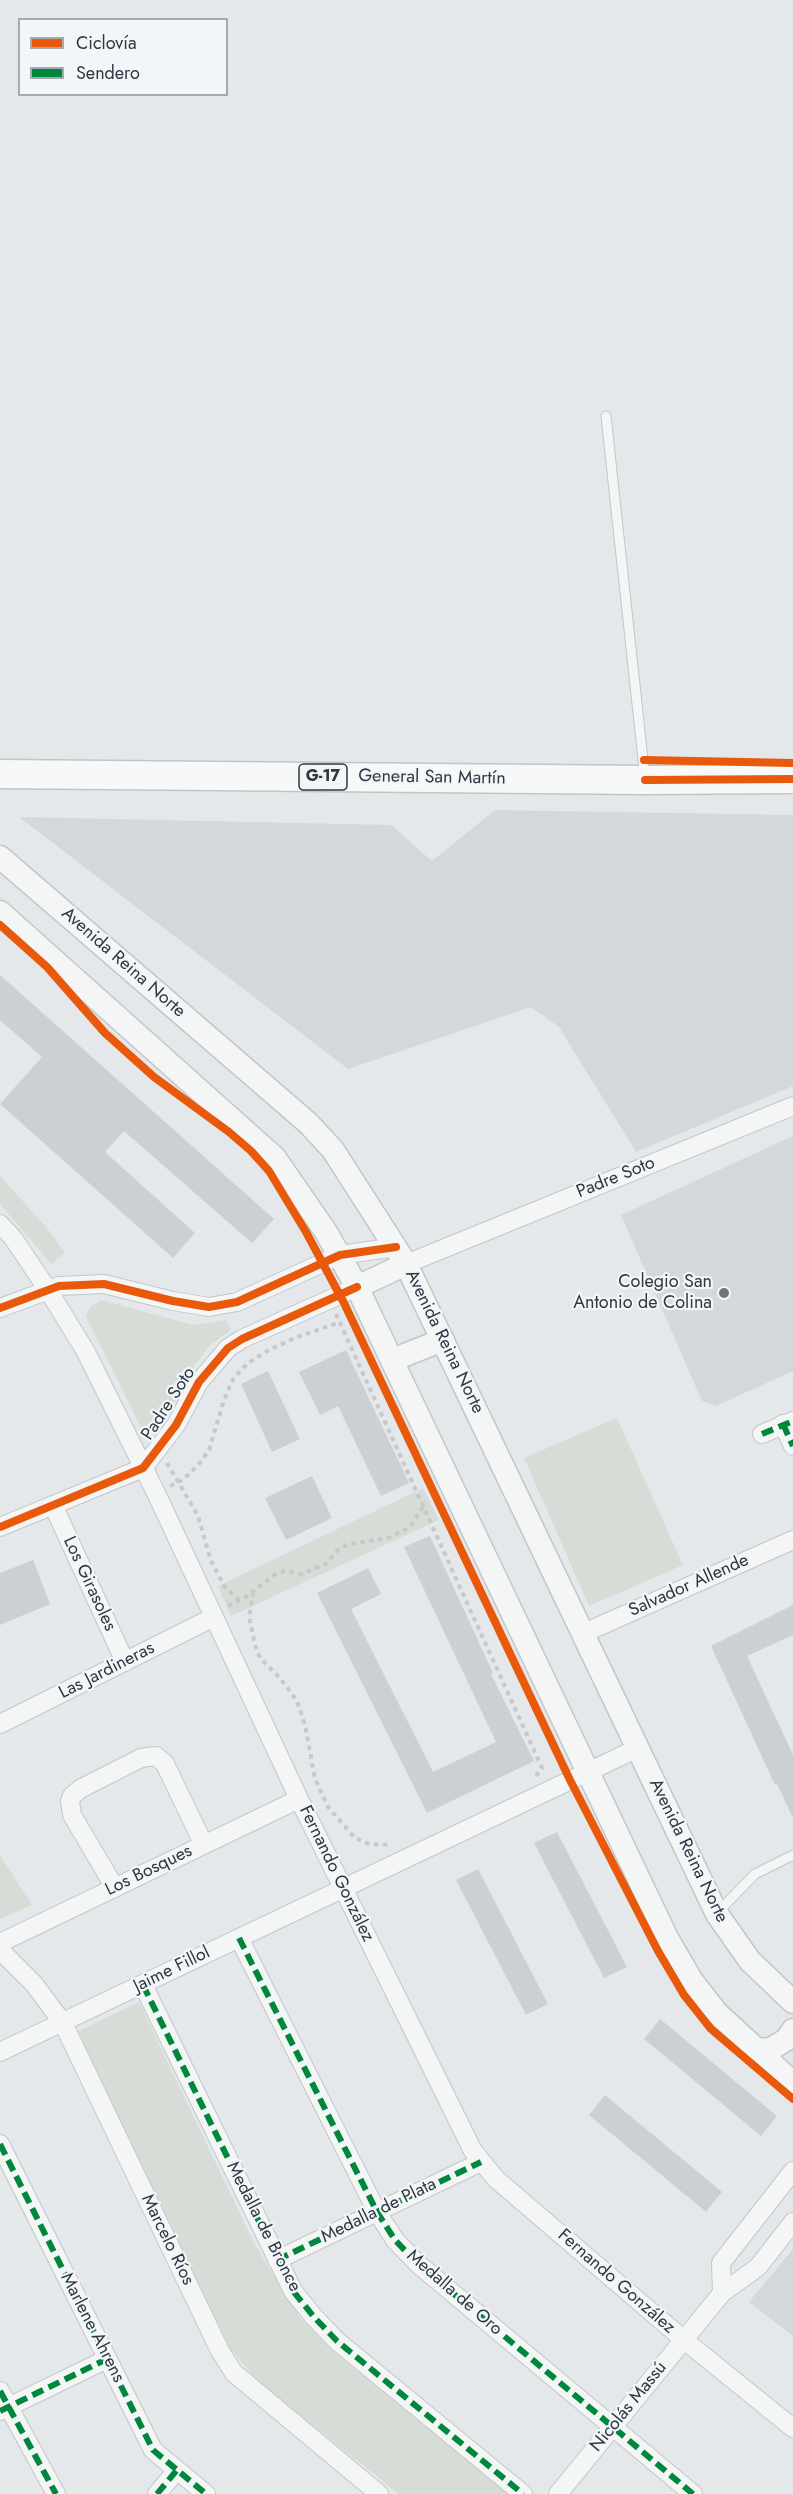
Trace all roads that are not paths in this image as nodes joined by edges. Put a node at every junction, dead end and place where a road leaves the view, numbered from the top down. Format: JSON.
{"nodes":[{"id":1,"x":606,"y":416,"type":"dead end"},
{"id":2,"x":0,"y":774,"type":"edge"},
{"id":3,"x":793,"y":779,"type":"edge"},
{"id":4,"x":645,"y":780,"type":"junction"},
{"id":5,"x":0,"y":857,"type":"edge"},
{"id":6,"x":0,"y":912,"type":"edge"},
{"id":7,"x":793,"y":1106,"type":"edge"},
{"id":8,"x":0,"y":1224,"type":"edge"},
{"id":9,"x":340,"y":1255,"type":"junction"},
{"id":10,"x":401,"y":1256,"type":"junction"},
{"id":11,"x":357,"y":1287,"type":"junction"},
{"id":12,"x":48,"y":1290,"type":"junction"},
{"id":13,"x":0,"y":1308,"type":"edge"},
{"id":14,"x":443,"y":1340,"type":"junction"},
{"id":15,"x":392,"y":1360,"type":"junction"},
{"id":16,"x":788,"y":1422,"type":"edge"},
{"id":17,"x":762,"y":1434,"type":"dead end"},
{"id":18,"x":793,"y":1446,"type":"edge"},
{"id":19,"x":143,"y":1468,"type":"junction"},
{"id":20,"x":53,"y":1505,"type":"junction"},
{"id":21,"x":0,"y":1527,"type":"edge"},
{"id":22,"x":793,"y":1540,"type":"edge"},
{"id":23,"x":214,"y":1617,"type":"junction"},
{"id":24,"x":584,"y":1633,"type":"junction"},
{"id":25,"x":125,"y":1662,"type":"junction"},
{"id":26,"x":0,"y":1724,"type":"edge"},
{"id":27,"x":638,"y":1748,"type":"junction"},
{"id":28,"x":587,"y":1771,"type":"junction"},
{"id":29,"x":299,"y":1799,"type":"junction"},
{"id":30,"x":204,"y":1845,"type":"junction"},
{"id":31,"x":793,"y":1855,"type":"edge"},
{"id":32,"x":343,"y":1887,"type":"junction"},
{"id":33,"x":115,"y":1888,"type":"junction"},
{"id":34,"x":717,"y":1914,"type":"junction"},
{"id":35,"x":239,"y":1938,"type":"junction"},
{"id":36,"x":0,"y":1944,"type":"edge"},
{"id":37,"x":0,"y":1950,"type":"edge"},
{"id":38,"x":143,"y":1985,"type":"junction"},
{"id":39,"x":793,"y":2002,"type":"edge"},
{"id":40,"x":63,"y":2022,"type":"junction"},
{"id":41,"x":793,"y":2030,"type":"edge"},
{"id":42,"x":755,"y":2050,"type":"junction"},
{"id":43,"x":0,"y":2052,"type":"edge"},
{"id":44,"x":793,"y":2083,"type":"edge"},
{"id":45,"x":0,"y":2144,"type":"edge"},
{"id":46,"x":481,"y":2162,"type":"junction"},
{"id":47,"x":793,"y":2171,"type":"edge"},
{"id":48,"x":378,"y":2212,"type":"junction"},
{"id":49,"x":793,"y":2222,"type":"edge"},
{"id":50,"x":277,"y":2260,"type":"junction"},
{"id":51,"x":722,"y":2293,"type":"junction"},
{"id":52,"x":684,"y":2340,"type":"junction"},
{"id":53,"x":107,"y":2359,"type":"junction"},
{"id":54,"x":3,"y":2403,"type":"edge"},
{"id":55,"x":613,"y":2427,"type":"junction"},
{"id":56,"x":793,"y":2428,"type":"edge"},
{"id":57,"x":177,"y":2470,"type":"junction"},
{"id":58,"x":56,"y":2494,"type":"edge"},
{"id":59,"x":157,"y":2494,"type":"edge"},
{"id":60,"x":206,"y":2494,"type":"edge"},
{"id":61,"x":379,"y":2494,"type":"edge"},
{"id":62,"x":523,"y":2494,"type":"edge"},
{"id":63,"x":558,"y":2494,"type":"edge"},
{"id":64,"x":693,"y":2494,"type":"edge"}],
"edges":[{"from":1,"to":4,"type":"lane"},
{"from":2,"to":4,"type":"main road","name":"General San Martín","number":"G-17"},
{"from":3,"to":4,"type":"main road","name":"General San Martín","number":"G-17"},
{"from":5,"to":10,"type":"street","name":"Avenida Reina Norte"},
{"from":6,"to":9,"type":"street"},
{"from":7,"to":10,"type":"street","name":"Padre Soto"},
{"from":8,"to":12,"type":"street","name":"Fernando González"},
{"from":9,"to":10,"type":"street","name":"Padre Soto"},
{"from":9,"to":11,"type":"street"},
{"from":9,"to":12,"type":"street","name":"Padre Soto"},
{"from":10,"to":11,"type":"street"},
{"from":10,"to":14,"type":"street","name":"Avenida Reina Norte"},
{"from":11,"to":15,"type":"street"},
{"from":11,"to":19,"type":"street","name":"Padre Soto"},
{"from":12,"to":13,"type":"street","name":"Padre Soto"},
{"from":12,"to":19,"type":"street","name":"Fernando González"},
{"from":14,"to":15,"type":"street"},
{"from":14,"to":24,"type":"street","name":"Avenida Reina Norte"},
{"from":15,"to":28,"type":"street"},
{"from":16,"to":17,"type":"street"},
{"from":16,"to":18,"type":"street"},
{"from":19,"to":20,"type":"street","name":"Padre Soto"},
{"from":19,"to":23,"type":"street","name":"Fernando González"},
{"from":20,"to":21,"type":"street","name":"Padre Soto"},
{"from":20,"to":25,"type":"street","name":"Los Girasoles"},
{"from":22,"to":24,"type":"street","name":"Salvador Allende"},
{"from":23,"to":25,"type":"street","name":"Las Jardineras"},
{"from":23,"to":29,"type":"street","name":"Fernando González"},
{"from":24,"to":27,"type":"street","name":"Avenida Reina Norte"},
{"from":25,"to":26,"type":"street","name":"Las Jardineras"},
{"from":27,"to":28,"type":"street"},
{"from":27,"to":34,"type":"street","name":"Avenida Reina Norte"},
{"from":28,"to":32,"type":"street"},
{"from":28,"to":42,"type":"street"},
{"from":29,"to":30,"type":"street","name":"Los Bosques"},
{"from":29,"to":32,"type":"street","name":"Fernando González"},
{"from":30,"to":33,"type":"street","name":"Los Bosques"},
{"from":30,"to":33,"type":"street"},
{"from":31,"to":34,"type":"lane"},
{"from":32,"to":35,"type":"street","name":"Jaime Fillol"},
{"from":32,"to":46,"type":"street","name":"Fernando González"},
{"from":33,"to":36,"type":"street","name":"Los Bosques"},
{"from":34,"to":39,"type":"street","name":"Avenida Reina Norte"},
{"from":35,"to":38,"type":"street","name":"Jaime Fillol"},
{"from":35,"to":48,"type":"street","name":"Medalla de Oro"},
{"from":37,"to":40,"type":"street","name":"Marcelo Ríos"},
{"from":38,"to":40,"type":"street","name":"Jaime Fillol"},
{"from":38,"to":50,"type":"street","name":"Medalla de Bronce"},
{"from":40,"to":43,"type":"street","name":"Jaime Fillol"},
{"from":40,"to":61,"type":"street","name":"Marcelo Ríos"},
{"from":41,"to":42,"type":"street"},
{"from":42,"to":44,"type":"street"},
{"from":45,"to":53,"type":"street","name":"Marlene Ahrens"},
{"from":46,"to":48,"type":"street","name":"Medalla de Plata"},
{"from":46,"to":52,"type":"street","name":"Fernando González"},
{"from":47,"to":51,"type":"street"},
{"from":48,"to":50,"type":"street","name":"Medalla de Plata"},
{"from":48,"to":55,"type":"street","name":"Medalla de Oro"},
{"from":49,"to":51,"type":"street","name":"Nicolás Massú"},
{"from":50,"to":62,"type":"street","name":"Medalla de Bronce"},
{"from":51,"to":52,"type":"street","name":"Nicolás Massú"},
{"from":52,"to":55,"type":"street","name":"Nicolás Massú"},
{"from":52,"to":56,"type":"street","name":"Fernando González"},
{"from":53,"to":54,"type":"street"},
{"from":53,"to":57,"type":"street","name":"Marlene Ahrens"},
{"from":54,"to":58,"type":"street"},
{"from":55,"to":63,"type":"street","name":"Nicolás Massú"},
{"from":55,"to":64,"type":"street","name":"Medalla de Oro"},
{"from":57,"to":59,"type":"street"},
{"from":57,"to":60,"type":"street","name":"Marlene Ahrens"}]}
